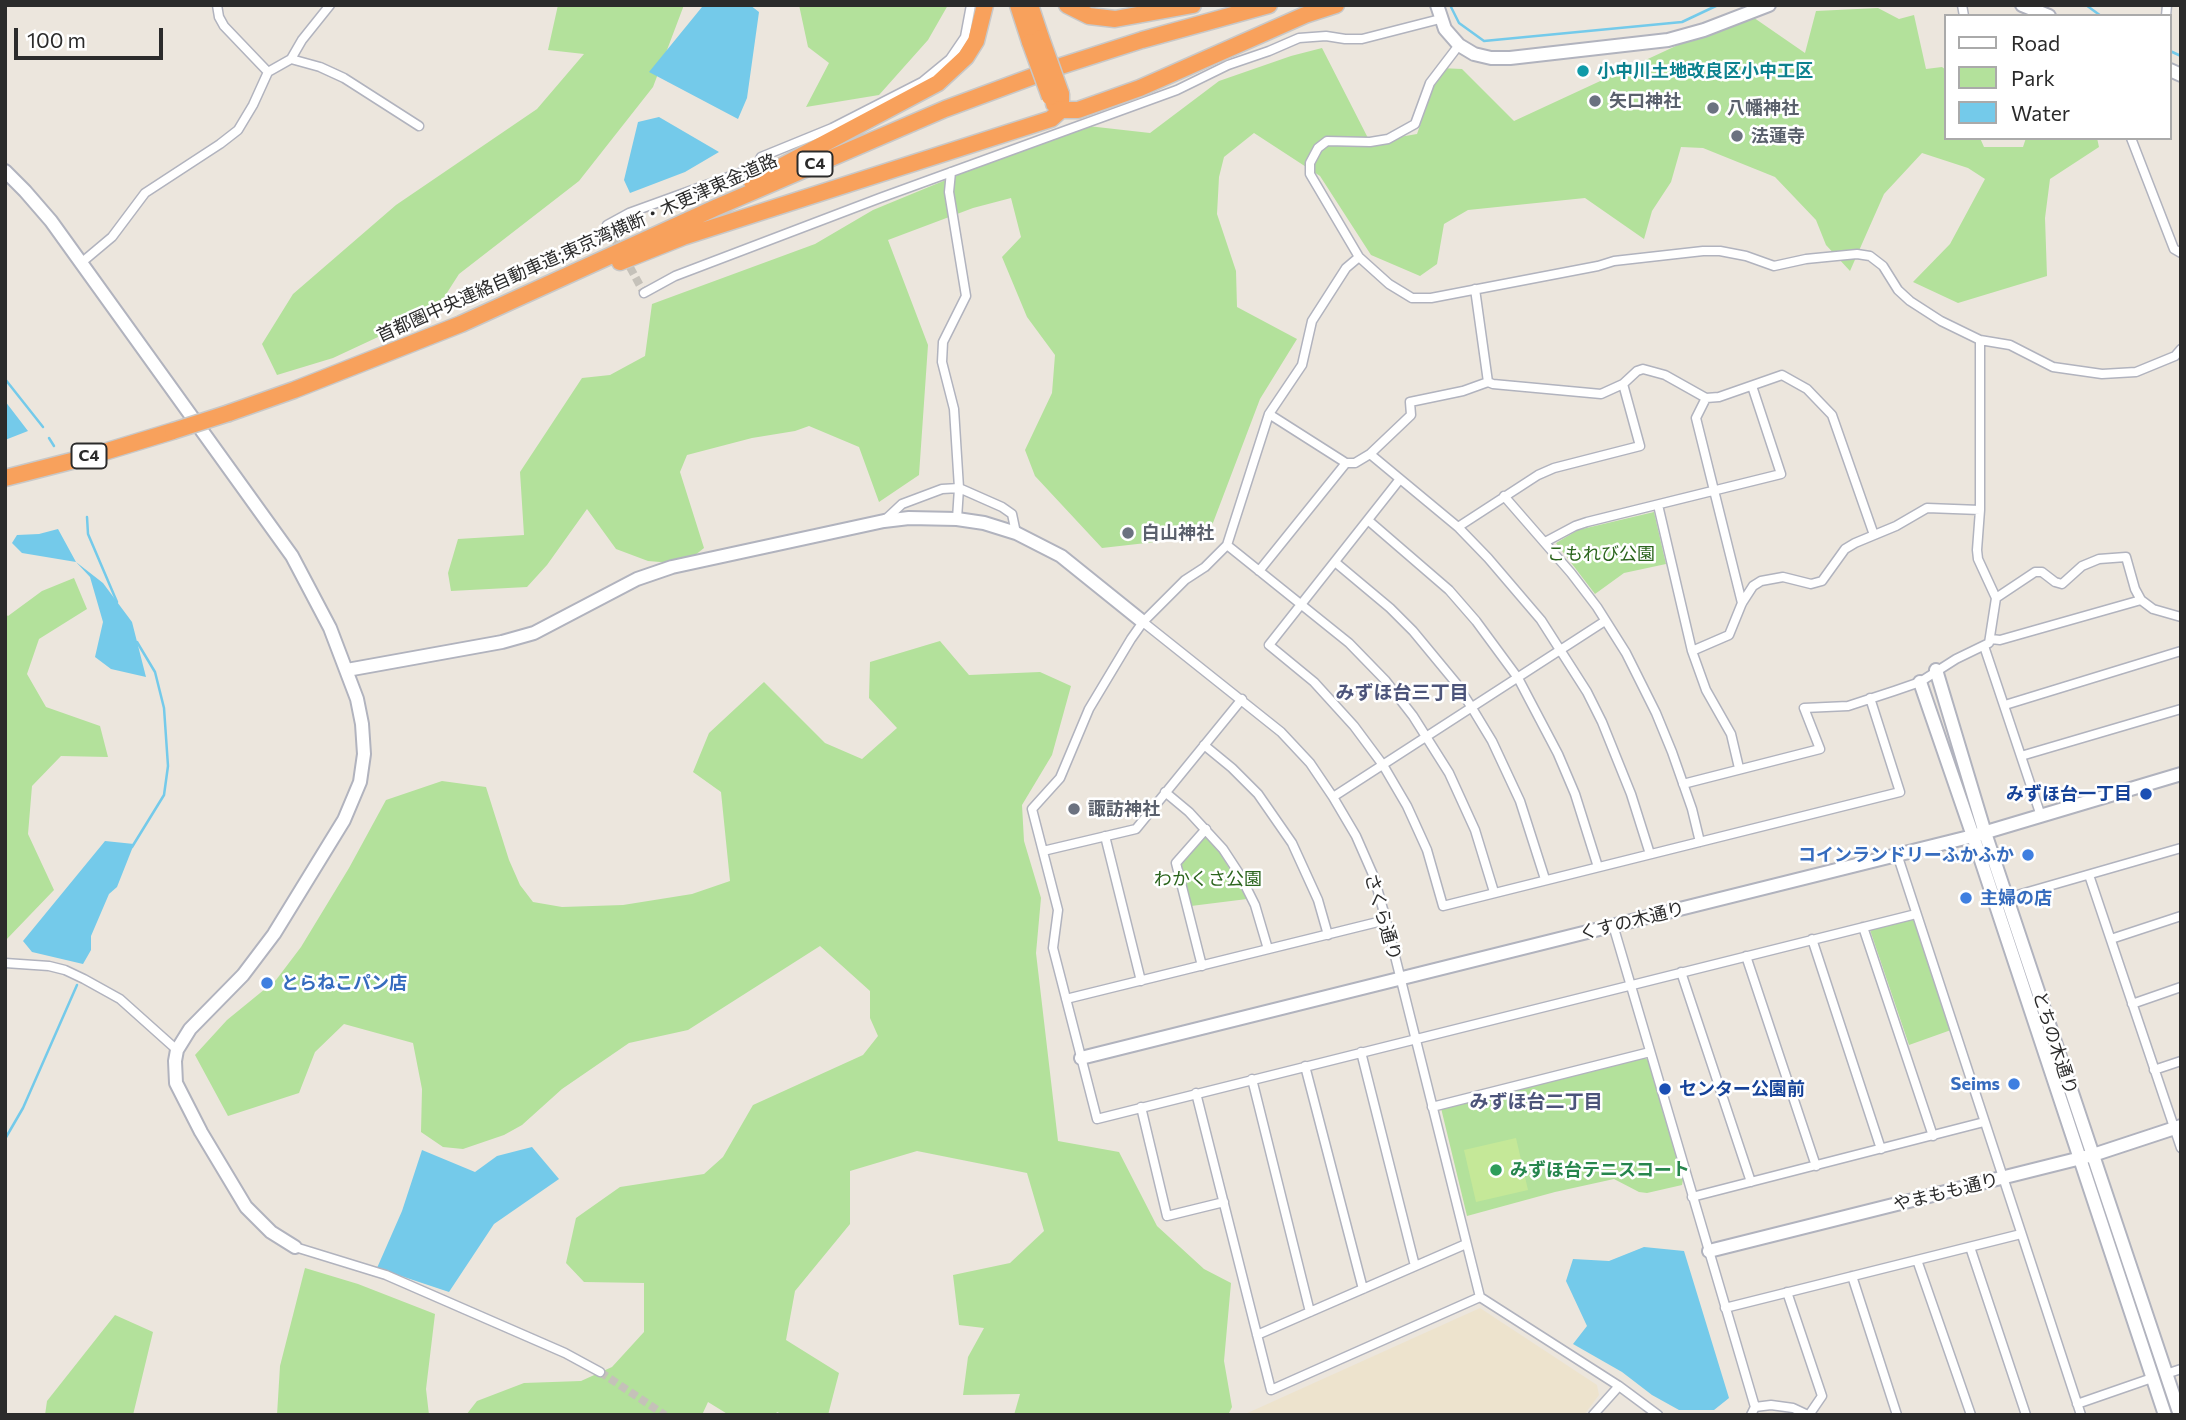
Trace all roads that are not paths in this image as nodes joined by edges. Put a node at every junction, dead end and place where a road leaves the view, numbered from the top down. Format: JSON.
{"nodes":[{"id":1,"x":217,"y":5,"type":"edge"},
{"id":2,"x":330,"y":5,"type":"edge"},
{"id":3,"x":971,"y":5,"type":"edge"},
{"id":4,"x":985,"y":5,"type":"edge"},
{"id":5,"x":1018,"y":5,"type":"edge"},
{"id":6,"x":1030,"y":5,"type":"edge"},
{"id":7,"x":1067,"y":5,"type":"edge"},
{"id":8,"x":1193,"y":5,"type":"edge"},
{"id":9,"x":1241,"y":5,"type":"edge"},
{"id":10,"x":1269,"y":5,"type":"edge"},
{"id":11,"x":1336,"y":5,"type":"edge"},
{"id":12,"x":1437,"y":5,"type":"edge"},
{"id":13,"x":1769,"y":5,"type":"edge"},
{"id":14,"x":2022,"y":5,"type":"edge"},
{"id":15,"x":2044,"y":14,"type":"edge"},
{"id":16,"x":1440,"y":19,"type":"junction"},
{"id":17,"x":1035,"y":40,"type":"junction"},
{"id":18,"x":1459,"y":45,"type":"junction"},
{"id":19,"x":291,"y":59,"type":"junction"},
{"id":20,"x":268,"y":72,"type":"junction"},
{"id":21,"x":1058,"y":100,"type":"junction"},
{"id":22,"x":419,"y":126,"type":"dead end"},
{"id":23,"x":2132,"y":140,"type":"edge"},
{"id":24,"x":5,"y":171,"type":"edge"},
{"id":25,"x":951,"y":172,"type":"junction"},
{"id":26,"x":713,"y":203,"type":"junction"},
{"id":27,"x":607,"y":225,"type":"dead end"},
{"id":28,"x":2181,"y":253,"type":"edge"},
{"id":29,"x":1359,"y":257,"type":"junction"},
{"id":30,"x":81,"y":262,"type":"junction"},
{"id":31,"x":1475,"y":289,"type":"junction"},
{"id":32,"x":644,"y":293,"type":"dead end"},
{"id":33,"x":461,"y":324,"type":"junction"},
{"id":34,"x":1980,"y":340,"type":"junction"},
{"id":35,"x":2181,"y":349,"type":"edge"},
{"id":36,"x":374,"y":359,"type":"junction"},
{"id":37,"x":1488,"y":382,"type":"junction"},
{"id":38,"x":1623,"y":384,"type":"junction"},
{"id":39,"x":1752,"y":386,"type":"junction"},
{"id":40,"x":1706,"y":398,"type":"junction"},
{"id":41,"x":1269,"y":414,"type":"junction"},
{"id":42,"x":1370,"y":454,"type":"junction"},
{"id":43,"x":1346,"y":463,"type":"junction"},
{"id":44,"x":5,"y":478,"type":"edge"},
{"id":45,"x":1401,"y":479,"type":"junction"},
{"id":46,"x":959,"y":488,"type":"junction"},
{"id":47,"x":1715,"y":490,"type":"junction"},
{"id":48,"x":1504,"y":496,"type":"junction"},
{"id":49,"x":1658,"y":505,"type":"junction"},
{"id":50,"x":1980,"y":510,"type":"junction"},
{"id":51,"x":957,"y":519,"type":"junction"},
{"id":52,"x":884,"y":521,"type":"junction"},
{"id":53,"x":1369,"y":521,"type":"junction"},
{"id":54,"x":1458,"y":527,"type":"junction"},
{"id":55,"x":1016,"y":533,"type":"junction"},
{"id":56,"x":1874,"y":535,"type":"junction"},
{"id":57,"x":1545,"y":542,"type":"junction"},
{"id":58,"x":1227,"y":545,"type":"junction"},
{"id":59,"x":1335,"y":562,"type":"junction"},
{"id":60,"x":1259,"y":571,"type":"junction"},
{"id":61,"x":1996,"y":598,"type":"junction"},
{"id":62,"x":2141,"y":600,"type":"junction"},
{"id":63,"x":1742,"y":603,"type":"junction"},
{"id":64,"x":1301,"y":604,"type":"junction"},
{"id":65,"x":2181,"y":617,"type":"edge"},
{"id":66,"x":1605,"y":621,"type":"junction"},
{"id":67,"x":1143,"y":622,"type":"junction"},
{"id":68,"x":1991,"y":639,"type":"junction"},
{"id":69,"x":1984,"y":646,"type":"junction"},
{"id":70,"x":1561,"y":650,"type":"junction"},
{"id":71,"x":2181,"y":651,"type":"edge"},
{"id":72,"x":1692,"y":652,"type":"junction"},
{"id":73,"x":347,"y":670,"type":"junction"},
{"id":74,"x":1936,"y":670,"type":"junction"},
{"id":75,"x":1518,"y":678,"type":"junction"},
{"id":76,"x":1920,"y":681,"type":"junction"},
{"id":77,"x":1870,"y":698,"type":"junction"},
{"id":78,"x":1242,"y":699,"type":"junction"},
{"id":79,"x":2005,"y":705,"type":"junction"},
{"id":80,"x":1472,"y":708,"type":"junction"},
{"id":81,"x":2181,"y":709,"type":"edge"},
{"id":82,"x":1428,"y":736,"type":"junction"},
{"id":83,"x":1204,"y":745,"type":"junction"},
{"id":84,"x":2021,"y":756,"type":"junction"},
{"id":85,"x":1383,"y":765,"type":"junction"},
{"id":86,"x":1739,"y":768,"type":"junction"},
{"id":87,"x":2181,"y":774,"type":"edge"},
{"id":88,"x":1683,"y":783,"type":"junction"},
{"id":89,"x":1165,"y":792,"type":"junction"},
{"id":90,"x":1334,"y":797,"type":"junction"},
{"id":91,"x":2041,"y":816,"type":"junction"},
{"id":92,"x":1206,"y":829,"type":"junction"},
{"id":93,"x":1979,"y":834,"type":"junction"},
{"id":94,"x":1105,"y":836,"type":"junction"},
{"id":95,"x":1700,"y":842,"type":"junction"},
{"id":96,"x":2181,"y":848,"type":"edge"},
{"id":97,"x":1043,"y":851,"type":"junction"},
{"id":98,"x":1650,"y":854,"type":"junction"},
{"id":99,"x":1898,"y":854,"type":"junction"},
{"id":100,"x":1598,"y":867,"type":"junction"},
{"id":101,"x":2090,"y":875,"type":"junction"},
{"id":102,"x":1545,"y":879,"type":"junction"},
{"id":103,"x":1494,"y":892,"type":"junction"},
{"id":104,"x":2007,"y":898,"type":"junction"},
{"id":105,"x":1916,"y":914,"type":"junction"},
{"id":106,"x":2181,"y":916,"type":"edge"},
{"id":107,"x":1386,"y":920,"type":"junction"},
{"id":108,"x":1613,"y":926,"type":"junction"},
{"id":109,"x":1863,"y":927,"type":"junction"},
{"id":110,"x":1328,"y":935,"type":"junction"},
{"id":111,"x":1812,"y":939,"type":"junction"},
{"id":112,"x":2111,"y":939,"type":"junction"},
{"id":113,"x":1268,"y":949,"type":"junction"},
{"id":114,"x":1746,"y":956,"type":"junction"},
{"id":115,"x":5,"y":963,"type":"edge"},
{"id":116,"x":1202,"y":965,"type":"junction"},
{"id":117,"x":1681,"y":972,"type":"junction"},
{"id":118,"x":1400,"y":978,"type":"junction"},
{"id":119,"x":1141,"y":981,"type":"junction"},
{"id":120,"x":1630,"y":985,"type":"junction"},
{"id":121,"x":2181,"y":987,"type":"edge"},
{"id":122,"x":1066,"y":999,"type":"junction"},
{"id":123,"x":2132,"y":1004,"type":"junction"},
{"id":124,"x":1415,"y":1038,"type":"junction"},
{"id":125,"x":177,"y":1050,"type":"junction"},
{"id":126,"x":1361,"y":1052,"type":"junction"},
{"id":127,"x":1650,"y":1052,"type":"junction"},
{"id":128,"x":1081,"y":1059,"type":"junction"},
{"id":129,"x":2181,"y":1061,"type":"edge"},
{"id":130,"x":1305,"y":1066,"type":"junction"},
{"id":131,"x":2154,"y":1070,"type":"junction"},
{"id":132,"x":1252,"y":1079,"type":"junction"},
{"id":133,"x":1196,"y":1093,"type":"junction"},
{"id":134,"x":1141,"y":1107,"type":"junction"},
{"id":135,"x":1432,"y":1107,"type":"junction"},
{"id":136,"x":1984,"y":1122,"type":"junction"},
{"id":137,"x":2178,"y":1127,"type":"edge"},
{"id":138,"x":1933,"y":1136,"type":"junction"},
{"id":139,"x":2181,"y":1148,"type":"edge"},
{"id":140,"x":1881,"y":1149,"type":"junction"},
{"id":141,"x":2092,"y":1155,"type":"junction"},
{"id":142,"x":2079,"y":1158,"type":"junction"},
{"id":143,"x":1816,"y":1166,"type":"junction"},
{"id":144,"x":2003,"y":1177,"type":"junction"},
{"id":145,"x":1751,"y":1182,"type":"junction"},
{"id":146,"x":1692,"y":1197,"type":"junction"},
{"id":147,"x":1224,"y":1202,"type":"junction"},
{"id":148,"x":2021,"y":1234,"type":"junction"},
{"id":149,"x":1466,"y":1244,"type":"junction"},
{"id":150,"x":295,"y":1247,"type":"joint"},
{"id":151,"x":1970,"y":1247,"type":"junction"},
{"id":152,"x":1709,"y":1251,"type":"junction"},
{"id":153,"x":1917,"y":1260,"type":"junction"},
{"id":154,"x":1415,"y":1266,"type":"junction"},
{"id":155,"x":1852,"y":1276,"type":"junction"},
{"id":156,"x":1363,"y":1289,"type":"junction"},
{"id":157,"x":1787,"y":1292,"type":"junction"},
{"id":158,"x":1480,"y":1297,"type":"junction"},
{"id":159,"x":1725,"y":1308,"type":"junction"},
{"id":160,"x":1310,"y":1312,"type":"junction"},
{"id":161,"x":1257,"y":1335,"type":"junction"},
{"id":162,"x":2181,"y":1369,"type":"edge"},
{"id":163,"x":600,"y":1372,"type":"tunnel mouth"},
{"id":164,"x":2166,"y":1374,"type":"junction"},
{"id":165,"x":2152,"y":1378,"type":"junction"},
{"id":166,"x":1619,"y":1386,"type":"junction"},
{"id":167,"x":2077,"y":1404,"type":"junction"},
{"id":168,"x":1753,"y":1411,"type":"edge"},
{"id":169,"x":1593,"y":1415,"type":"edge"},
{"id":170,"x":1658,"y":1415,"type":"edge"},
{"id":171,"x":1808,"y":1415,"type":"edge"},
{"id":172,"x":1898,"y":1415,"type":"edge"},
{"id":173,"x":1971,"y":1415,"type":"edge"},
{"id":174,"x":2026,"y":1415,"type":"edge"},
{"id":175,"x":2081,"y":1415,"type":"edge"},
{"id":176,"x":2165,"y":1415,"type":"edge"},
{"id":177,"x":2179,"y":1415,"type":"edge"}],
"edges":[{"from":1,"to":20,"type":"street"},
{"from":2,"to":19,"type":"street"},
{"from":3,"to":27,"type":"street"},
{"from":4,"to":26,"type":"highway"},
{"from":5,"to":17,"type":"highway"},
{"from":6,"to":17,"type":"highway"},
{"from":7,"to":8,"type":"highway"},
{"from":9,"to":26,"type":"highway","name":"首都圏中央連絡自動車道;東京湾横断・木更津東金道路","number":"C4"},
{"from":10,"to":33,"type":"highway","name":"首都圏中央連絡自動車道;東京湾横断・木更津東金道路","number":"C4"},
{"from":11,"to":21,"type":"highway"},
{"from":12,"to":16,"type":"street"},
{"from":13,"to":18,"type":"street"},
{"from":14,"to":15,"type":"street"},
{"from":16,"to":18,"type":"street"},
{"from":16,"to":25,"type":"street"},
{"from":17,"to":21,"type":"highway","bridge":true},
{"from":18,"to":29,"type":"street"},
{"from":19,"to":20,"type":"street"},
{"from":19,"to":22,"type":"street"},
{"from":20,"to":30,"type":"street"},
{"from":21,"to":33,"type":"highway"},
{"from":23,"to":28,"type":"street"},
{"from":24,"to":30,"type":"street"},
{"from":25,"to":32,"type":"street"},
{"from":25,"to":46,"type":"street"},
{"from":26,"to":36,"type":"highway","name":"首都圏中央連絡自動車道;東京湾横断・木更津東金道路","number":"C4"},
{"from":29,"to":31,"type":"street"},
{"from":29,"to":41,"type":"street"},
{"from":30,"to":73,"type":"street"},
{"from":31,"to":34,"type":"street"},
{"from":31,"to":37,"type":"street"},
{"from":33,"to":36,"type":"highway","name":"首都圏中央連絡自動車道;東京湾横断・木更津東金道路","number":"C4"},
{"from":34,"to":35,"type":"street"},
{"from":34,"to":50,"type":"street"},
{"from":36,"to":44,"type":"highway","name":"首都圏中央連絡自動車道;東京湾横断・木更津東金道路","number":"C4","bridge":true},
{"from":37,"to":38,"type":"street"},
{"from":37,"to":42,"type":"street"},
{"from":38,"to":40,"type":"street"},
{"from":38,"to":48,"type":"street"},
{"from":39,"to":40,"type":"street"},
{"from":39,"to":47,"type":"street"},
{"from":39,"to":56,"type":"street"},
{"from":40,"to":47,"type":"street"},
{"from":41,"to":43,"type":"street"},
{"from":41,"to":58,"type":"street"},
{"from":42,"to":43,"type":"street"},
{"from":42,"to":45,"type":"street"},
{"from":43,"to":60,"type":"street"},
{"from":45,"to":53,"type":"street"},
{"from":45,"to":54,"type":"street"},
{"from":46,"to":51,"type":"street"},
{"from":46,"to":52,"type":"street"},
{"from":46,"to":55,"type":"street"},
{"from":47,"to":49,"type":"street"},
{"from":47,"to":63,"type":"street"},
{"from":48,"to":54,"type":"street"},
{"from":48,"to":57,"type":"street"},
{"from":49,"to":57,"type":"street"},
{"from":49,"to":72,"type":"street"},
{"from":50,"to":56,"type":"street"},
{"from":50,"to":61,"type":"street"},
{"from":51,"to":52,"type":"street"},
{"from":51,"to":55,"type":"street"},
{"from":52,"to":73,"type":"street"},
{"from":53,"to":59,"type":"street"},
{"from":53,"to":75,"type":"street"},
{"from":54,"to":70,"type":"street"},
{"from":55,"to":67,"type":"street"},
{"from":56,"to":63,"type":"street"},
{"from":57,"to":66,"type":"street"},
{"from":58,"to":60,"type":"street"},
{"from":58,"to":67,"type":"street"},
{"from":59,"to":64,"type":"street"},
{"from":59,"to":80,"type":"street"},
{"from":60,"to":64,"type":"street"},
{"from":61,"to":62,"type":"street"},
{"from":61,"to":68,"type":"street"},
{"from":62,"to":65,"type":"street"},
{"from":62,"to":68,"type":"street"},
{"from":63,"to":72,"type":"street"},
{"from":64,"to":82,"type":"street"},
{"from":64,"to":85,"type":"street"},
{"from":66,"to":70,"type":"street"},
{"from":66,"to":88,"type":"street"},
{"from":67,"to":78,"type":"street","name":"さくら通り"},
{"from":67,"to":97,"type":"street"},
{"from":68,"to":69,"type":"street"},
{"from":69,"to":74,"type":"street"},
{"from":69,"to":79,"type":"street"},
{"from":70,"to":75,"type":"street"},
{"from":70,"to":98,"type":"street"},
{"from":71,"to":79,"type":"street"},
{"from":72,"to":86,"type":"street"},
{"from":73,"to":125,"type":"street"},
{"from":74,"to":76,"type":"street"},
{"from":74,"to":93,"type":"street","name":"とちの木通り"},
{"from":75,"to":80,"type":"street"},
{"from":75,"to":100,"type":"street"},
{"from":76,"to":77,"type":"street"},
{"from":76,"to":93,"type":"street","name":"とちの木通り"},
{"from":77,"to":86,"type":"street"},
{"from":77,"to":95,"type":"street"},
{"from":78,"to":83,"type":"street"},
{"from":78,"to":90,"type":"street","name":"さくら通り"},
{"from":79,"to":84,"type":"street"},
{"from":80,"to":82,"type":"street"},
{"from":80,"to":102,"type":"street"},
{"from":81,"to":84,"type":"street"},
{"from":82,"to":85,"type":"street"},
{"from":82,"to":103,"type":"street"},
{"from":83,"to":89,"type":"street"},
{"from":83,"to":110,"type":"street"},
{"from":84,"to":91,"type":"street"},
{"from":85,"to":90,"type":"street"},
{"from":85,"to":103,"type":"street"},
{"from":86,"to":88,"type":"street"},
{"from":87,"to":91,"type":"street","name":"くすの木通り"},
{"from":88,"to":95,"type":"street"},
{"from":89,"to":92,"type":"street"},
{"from":89,"to":94,"type":"street"},
{"from":90,"to":107,"type":"street","name":"さくら通り"},
{"from":91,"to":93,"type":"street","name":"くすの木通り"},
{"from":92,"to":113,"type":"street"},
{"from":92,"to":116,"type":"street"},
{"from":93,"to":99,"type":"street","name":"くすの木通り"},
{"from":93,"to":104,"type":"street","name":"とちの木通り"},
{"from":93,"to":142,"type":"street","name":"とちの木通り"},
{"from":94,"to":97,"type":"street"},
{"from":94,"to":119,"type":"street"},
{"from":95,"to":98,"type":"street"},
{"from":96,"to":101,"type":"street"},
{"from":97,"to":122,"type":"street"},
{"from":98,"to":100,"type":"street"},
{"from":99,"to":105,"type":"street"},
{"from":99,"to":108,"type":"street","name":"くすの木通り"},
{"from":100,"to":102,"type":"street"},
{"from":101,"to":104,"type":"street"},
{"from":101,"to":112,"type":"street"},
{"from":102,"to":103,"type":"street"},
{"from":104,"to":141,"type":"street","name":"とちの木通り"},
{"from":105,"to":109,"type":"street"},
{"from":105,"to":136,"type":"street"},
{"from":106,"to":112,"type":"street"},
{"from":107,"to":110,"type":"street"},
{"from":107,"to":118,"type":"street","name":"さくら通り"},
{"from":108,"to":118,"type":"street","name":"くすの木通り"},
{"from":108,"to":120,"type":"street"},
{"from":109,"to":111,"type":"street"},
{"from":109,"to":138,"type":"street"},
{"from":110,"to":113,"type":"street"},
{"from":111,"to":114,"type":"street"},
{"from":111,"to":140,"type":"street"},
{"from":112,"to":123,"type":"street"},
{"from":113,"to":116,"type":"street"},
{"from":114,"to":117,"type":"street"},
{"from":114,"to":143,"type":"street"},
{"from":115,"to":125,"type":"street"},
{"from":116,"to":119,"type":"street"},
{"from":117,"to":120,"type":"street"},
{"from":117,"to":145,"type":"street"},
{"from":118,"to":124,"type":"street","name":"さくら通り"},
{"from":118,"to":128,"type":"street","name":"くすの木通り"},
{"from":119,"to":122,"type":"street"},
{"from":120,"to":124,"type":"street"},
{"from":120,"to":127,"type":"street"},
{"from":121,"to":123,"type":"street"},
{"from":122,"to":128,"type":"street"},
{"from":123,"to":131,"type":"street"},
{"from":124,"to":126,"type":"street"},
{"from":124,"to":135,"type":"street","name":"さくら通り"},
{"from":125,"to":150,"type":"street"},
{"from":126,"to":130,"type":"street"},
{"from":126,"to":154,"type":"street"},
{"from":127,"to":135,"type":"street"},
{"from":127,"to":146,"type":"street"},
{"from":128,"to":134,"type":"street"},
{"from":129,"to":131,"type":"street"},
{"from":130,"to":132,"type":"street"},
{"from":130,"to":156,"type":"street"},
{"from":131,"to":137,"type":"street"},
{"from":132,"to":133,"type":"street"},
{"from":132,"to":160,"type":"street"},
{"from":133,"to":134,"type":"street"},
{"from":133,"to":147,"type":"street"},
{"from":134,"to":147,"type":"street"},
{"from":135,"to":149,"type":"street","name":"さくら通り"},
{"from":136,"to":138,"type":"street"},
{"from":136,"to":144,"type":"street"},
{"from":137,"to":139,"type":"street"},
{"from":137,"to":141,"type":"street","name":"やまもも通り"},
{"from":138,"to":140,"type":"street"},
{"from":140,"to":143,"type":"street"},
{"from":141,"to":142,"type":"street","name":"やまもも通り"},
{"from":141,"to":164,"type":"street","name":"とちの木通り"},
{"from":142,"to":144,"type":"street","name":"やまもも通り"},
{"from":142,"to":165,"type":"street","name":"とちの木通り"},
{"from":143,"to":145,"type":"street"},
{"from":144,"to":148,"type":"street"},
{"from":144,"to":152,"type":"street","name":"やまもも通り"},
{"from":145,"to":146,"type":"street"},
{"from":146,"to":152,"type":"street"},
{"from":147,"to":161,"type":"street"},
{"from":148,"to":151,"type":"street"},
{"from":148,"to":167,"type":"street"},
{"from":149,"to":154,"type":"street"},
{"from":149,"to":158,"type":"street","name":"さくら通り"},
{"from":150,"to":163,"type":"street"},
{"from":151,"to":153,"type":"street"},
{"from":151,"to":174,"type":"street"},
{"from":152,"to":159,"type":"street"},
{"from":153,"to":155,"type":"street"},
{"from":153,"to":173,"type":"street"},
{"from":154,"to":156,"type":"street"},
{"from":155,"to":157,"type":"street"},
{"from":155,"to":172,"type":"street"},
{"from":156,"to":160,"type":"street"},
{"from":157,"to":159,"type":"street"},
{"from":157,"to":171,"type":"street"},
{"from":158,"to":161,"type":"street"},
{"from":158,"to":166,"type":"street"},
{"from":159,"to":168,"type":"street"},
{"from":160,"to":161,"type":"street"},
{"from":162,"to":164,"type":"street"},
{"from":164,"to":177,"type":"street","name":"とちの木通り"},
{"from":165,"to":167,"type":"street"},
{"from":165,"to":176,"type":"street","name":"とちの木通り"},
{"from":166,"to":169,"type":"street"},
{"from":166,"to":170,"type":"street"},
{"from":167,"to":175,"type":"street"},
{"from":168,"to":171,"type":"street"}]}
